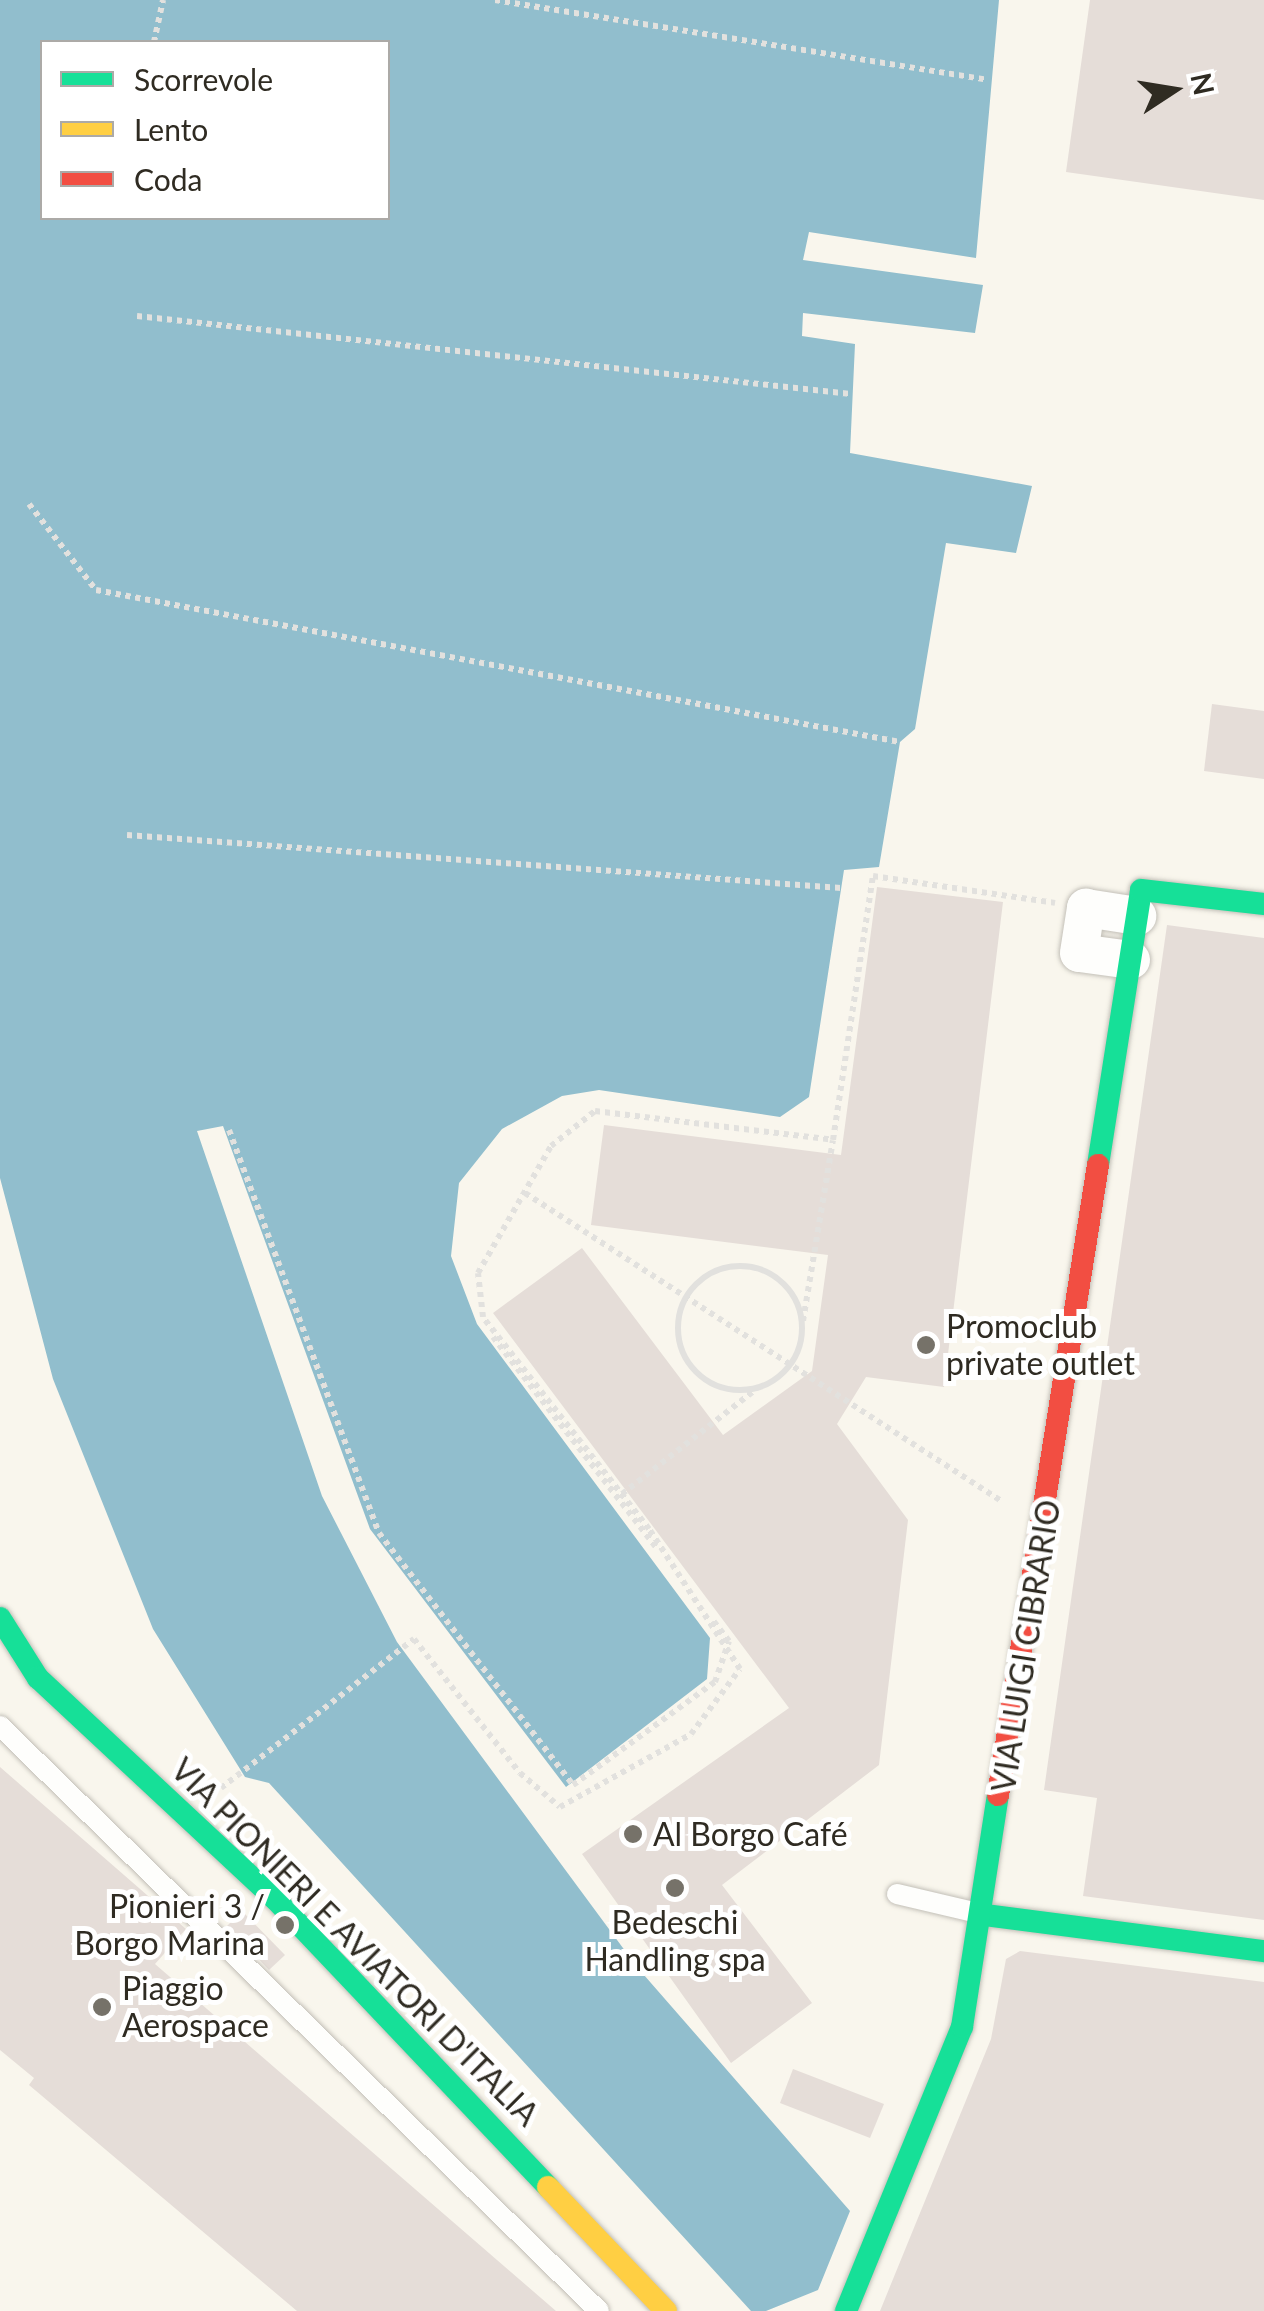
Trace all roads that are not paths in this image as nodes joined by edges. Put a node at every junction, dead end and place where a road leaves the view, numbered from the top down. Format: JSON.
{"nodes":[{"id":1,"x":1264,"y":904,"type":"edge"},
{"id":2,"x":1138,"y":916,"type":"junction"},
{"id":3,"x":1130,"y":960,"type":"junction"},
{"id":4,"x":0,"y":1618,"type":"edge"},
{"id":5,"x":0,"y":1726,"type":"edge"},
{"id":6,"x":897,"y":1894,"type":"dead end"},
{"id":7,"x":985,"y":1915,"type":"junction"},
{"id":8,"x":1264,"y":1951,"type":"edge"},
{"id":9,"x":599,"y":2311,"type":"edge"},
{"id":10,"x":666,"y":2311,"type":"edge"},
{"id":11,"x":846,"y":2311,"type":"edge"}],
"edges":[{"from":1,"to":2,"type":"street"},
{"from":2,"to":3,"type":"street","name":"VIA LUIGI CIBRARIO"},
{"from":2,"to":3,"type":"street"},
{"from":3,"to":7,"type":"street","name":"VIA LUIGI CIBRARIO"},
{"from":4,"to":10,"type":"street","name":"VIA PIONIERI E AVIATORI D'ITALIA"},
{"from":5,"to":9,"type":"lane"},
{"from":6,"to":7,"type":"lane"},
{"from":7,"to":8,"type":"street"},
{"from":7,"to":11,"type":"street","name":"VIA LUIGI CIBRARIO"}]}
